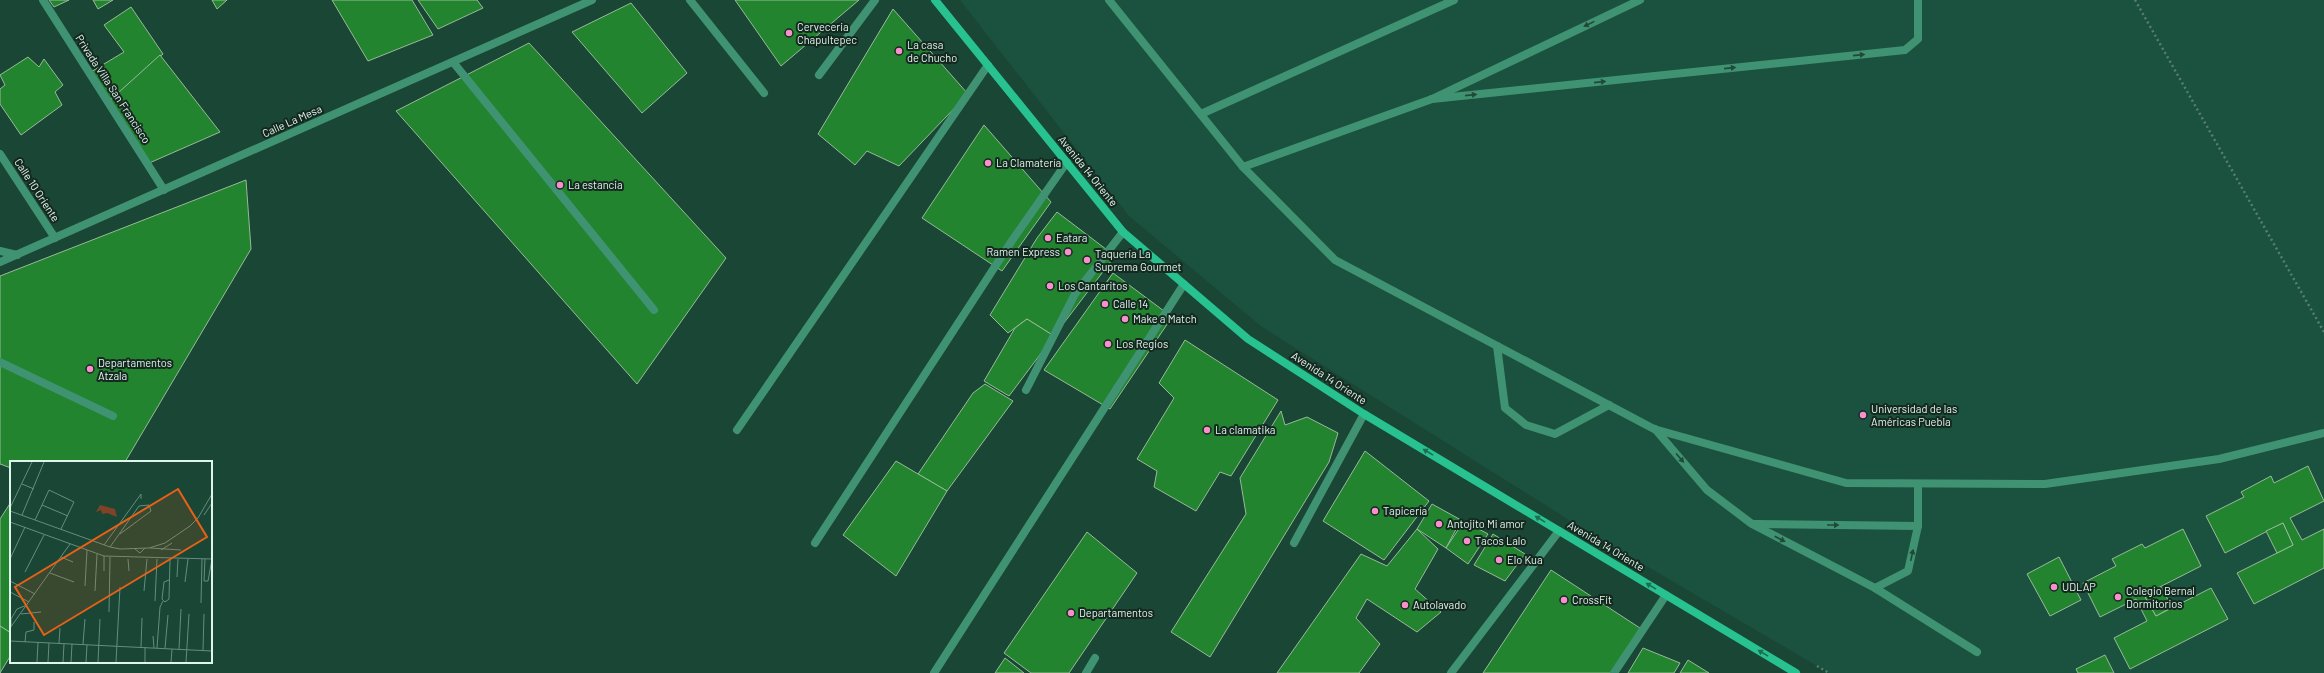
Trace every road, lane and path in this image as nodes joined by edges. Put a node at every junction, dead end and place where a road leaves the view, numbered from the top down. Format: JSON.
{"nodes":[{"id":1,"x":43,"y":0,"type":"edge"},
{"id":2,"x":592,"y":0,"type":"edge"},
{"id":3,"x":690,"y":0,"type":"edge"},
{"id":4,"x":875,"y":0,"type":"edge"},
{"id":5,"x":935,"y":0,"type":"edge"},
{"id":6,"x":1109,"y":0,"type":"edge"},
{"id":7,"x":1454,"y":0,"type":"edge"},
{"id":8,"x":1640,"y":0,"type":"edge"},
{"id":9,"x":1918,"y":0,"type":"edge"},
{"id":10,"x":2135,"y":0,"type":"edge"},
{"id":11,"x":453,"y":62,"type":"junction"},
{"id":12,"x":988,"y":65,"type":"junction"},
{"id":13,"x":819,"y":74,"type":"dead end"},
{"id":14,"x":764,"y":93,"type":"dead end"},
{"id":15,"x":1432,"y":99,"type":"junction"},
{"id":16,"x":1201,"y":114,"type":"junction"},
{"id":17,"x":0,"y":154,"type":"edge"},
{"id":18,"x":1067,"y":162,"type":"junction"},
{"id":19,"x":1243,"y":167,"type":"junction"},
{"id":20,"x":164,"y":190,"type":"junction"},
{"id":21,"x":1123,"y":232,"type":"junction"},
{"id":22,"x":55,"y":238,"type":"junction"},
{"id":23,"x":0,"y":251,"type":"edge"},
{"id":24,"x":16,"y":255,"type":"junction"},
{"id":25,"x":0,"y":262,"type":"edge"},
{"id":26,"x":1184,"y":284,"type":"junction"},
{"id":27,"x":654,"y":310,"type":"dead end"},
{"id":28,"x":2324,"y":332,"type":"edge"},
{"id":29,"x":1497,"y":346,"type":"junction"},
{"id":30,"x":0,"y":362,"type":"edge"},
{"id":31,"x":1026,"y":390,"type":"dead end"},
{"id":32,"x":1609,"y":405,"type":"junction"},
{"id":33,"x":1364,"y":414,"type":"junction"},
{"id":34,"x":113,"y":416,"type":"dead end"},
{"id":35,"x":1654,"y":429,"type":"junction"},
{"id":36,"x":738,"y":430,"type":"dead end"},
{"id":37,"x":2324,"y":433,"type":"edge"},
{"id":38,"x":1918,"y":484,"type":"junction"},
{"id":39,"x":1752,"y":524,"type":"junction"},
{"id":40,"x":1918,"y":526,"type":"junction"},
{"id":41,"x":1559,"y":530,"type":"junction"},
{"id":42,"x":815,"y":543,"type":"dead end"},
{"id":43,"x":1294,"y":543,"type":"dead end"},
{"id":44,"x":1875,"y":588,"type":"junction"},
{"id":45,"x":1666,"y":595,"type":"junction"},
{"id":46,"x":1977,"y":652,"type":"dead end"},
{"id":47,"x":1095,"y":658,"type":"dead end"},
{"id":48,"x":1816,"y":665,"type":"dead end"},
{"id":49,"x":934,"y":673,"type":"edge"},
{"id":50,"x":1086,"y":673,"type":"edge"},
{"id":51,"x":1451,"y":673,"type":"edge"},
{"id":52,"x":1614,"y":673,"type":"edge"},
{"id":53,"x":1796,"y":673,"type":"edge"},
{"id":54,"x":1829,"y":673,"type":"edge"}],
"edges":[{"from":1,"to":20,"type":"street","name":"Privada Villa San Francisco"},
{"from":2,"to":11,"type":"street","name":"Calle La Mesa"},
{"from":3,"to":14,"type":"street"},
{"from":4,"to":13,"type":"street"},
{"from":5,"to":12,"type":"main road","name":"Avenida 14 Oriente"},
{"from":6,"to":16,"type":"street"},
{"from":7,"to":16,"type":"street"},
{"from":8,"to":15,"type":"street","one_way":true},
{"from":15,"to":9,"type":"street","one_way":true},
{"from":10,"to":28,"type":"path"},
{"from":11,"to":20,"type":"street","name":"Calle La Mesa"},
{"from":11,"to":27,"type":"street"},
{"from":12,"to":18,"type":"main road","name":"Avenida 14 Oriente"},
{"from":12,"to":36,"type":"street"},
{"from":15,"to":19,"type":"street"},
{"from":16,"to":19,"type":"street"},
{"from":17,"to":22,"type":"street","name":"Calle 10 Oriente"},
{"from":18,"to":21,"type":"main road","name":"Avenida 14 Oriente"},
{"from":18,"to":42,"type":"street"},
{"from":19,"to":29,"type":"street"},
{"from":20,"to":22,"type":"street","name":"Calle La Mesa"},
{"from":21,"to":26,"type":"main road","name":"Avenida 14 Oriente"},
{"from":21,"to":31,"type":"street"},
{"from":22,"to":24,"type":"street","name":"Calle La Mesa"},
{"from":23,"to":24,"type":"street"},
{"from":24,"to":25,"type":"street","name":"Calle La Mesa"},
{"from":26,"to":33,"type":"main road","name":"Avenida 14 Oriente"},
{"from":26,"to":49,"type":"street"},
{"from":29,"to":32,"type":"street"},
{"from":29,"to":32,"type":"street"},
{"from":30,"to":34,"type":"street"},
{"from":32,"to":35,"type":"street"},
{"from":41,"to":33,"type":"main road","name":"Avenida 14 Oriente","one_way":true},
{"from":33,"to":43,"type":"street"},
{"from":35,"to":38,"type":"street"},
{"from":35,"to":39,"type":"street","one_way":true},
{"from":37,"to":38,"type":"street"},
{"from":38,"to":40,"type":"street"},
{"from":39,"to":40,"type":"street","one_way":true},
{"from":39,"to":44,"type":"street","one_way":true},
{"from":44,"to":40,"type":"street","one_way":true},
{"from":45,"to":41,"type":"main road","name":"Avenida 14 Oriente","one_way":true},
{"from":41,"to":51,"type":"street"},
{"from":44,"to":46,"type":"street"},
{"from":45,"to":52,"type":"street"},
{"from":53,"to":45,"type":"main road","name":"Avenida 14 Oriente","one_way":true},
{"from":47,"to":50,"type":"street"},
{"from":48,"to":54,"type":"path"}]}
